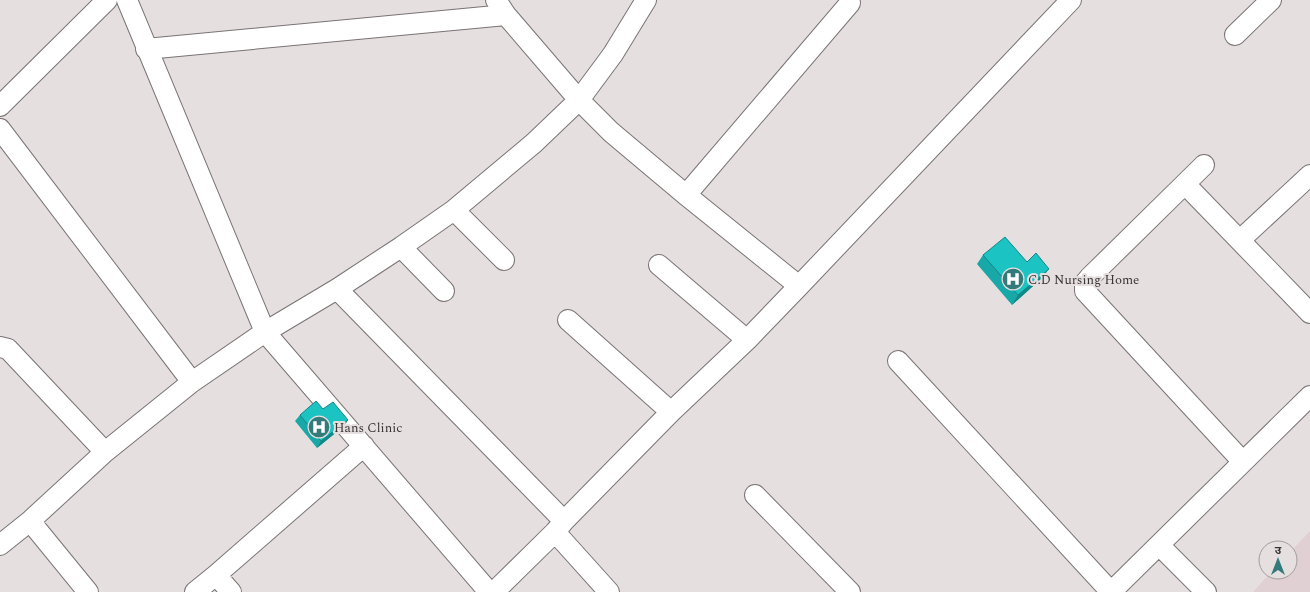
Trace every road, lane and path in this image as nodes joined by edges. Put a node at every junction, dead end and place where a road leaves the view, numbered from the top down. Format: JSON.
{"nodes":[{"id":1,"x":108,"y":0,"type":"edge"},
{"id":2,"x":127,"y":0,"type":"edge"},
{"id":3,"x":646,"y":0,"type":"edge"},
{"id":4,"x":1071,"y":0,"type":"edge"},
{"id":5,"x":1271,"y":0,"type":"edge"},
{"id":6,"x":850,"y":3,"type":"dead end"},
{"id":7,"x":501,"y":8,"type":"edge"},
{"id":8,"x":1235,"y":35,"type":"dead end"},
{"id":9,"x":146,"y":49,"type":"junction"},
{"id":10,"x":579,"y":100,"type":"junction"},
{"id":11,"x":0,"y":106,"type":"edge"},
{"id":12,"x":0,"y":129,"type":"edge"},
{"id":13,"x":1204,"y":165,"type":"dead end"},
{"id":14,"x":1310,"y":175,"type":"edge"},
{"id":15,"x":1185,"y":184,"type":"junction"},
{"id":16,"x":686,"y":195,"type":"junction"},
{"id":17,"x":454,"y":210,"type":"junction"},
{"id":18,"x":1240,"y":240,"type":"junction"},
{"id":19,"x":401,"y":247,"type":"junction"},
{"id":20,"x":504,"y":260,"type":"dead end"},
{"id":21,"x":659,"y":265,"type":"dead end"},
{"id":22,"x":799,"y":286,"type":"junction"},
{"id":23,"x":336,"y":289,"type":"junction"},
{"id":24,"x":444,"y":291,"type":"dead end"},
{"id":25,"x":1310,"y":313,"type":"edge"},
{"id":26,"x":568,"y":320,"type":"dead end"},
{"id":27,"x":265,"y":332,"type":"junction"},
{"id":28,"x":747,"y":340,"type":"junction"},
{"id":29,"x":0,"y":347,"type":"edge"},
{"id":30,"x":898,"y":361,"type":"dead end"},
{"id":31,"x":192,"y":382,"type":"junction"},
{"id":32,"x":1306,"y":407,"type":"edge"},
{"id":33,"x":671,"y":412,"type":"junction"},
{"id":34,"x":364,"y":446,"type":"junction"},
{"id":35,"x":106,"y":452,"type":"junction"},
{"id":36,"x":1243,"y":462,"type":"junction"},
{"id":37,"x":755,"y":495,"type":"dead end"},
{"id":38,"x":30,"y":521,"type":"junction"},
{"id":39,"x":560,"y":527,"type":"junction"},
{"id":40,"x":1159,"y":545,"type":"junction"},
{"id":41,"x":0,"y":546,"type":"edge"},
{"id":42,"x":216,"y":575,"type":"junction"},
{"id":43,"x":88,"y":592,"type":"edge"},
{"id":44,"x":195,"y":592,"type":"edge"},
{"id":45,"x":231,"y":592,"type":"edge"},
{"id":46,"x":489,"y":592,"type":"edge"},
{"id":47,"x":494,"y":592,"type":"edge"},
{"id":48,"x":610,"y":592,"type":"edge"},
{"id":49,"x":850,"y":592,"type":"edge"},
{"id":50,"x":1111,"y":592,"type":"edge"},
{"id":51,"x":1206,"y":592,"type":"edge"}],
"edges":[{"from":1,"to":11,"type":"street"},
{"from":2,"to":9,"type":"street"},
{"from":3,"to":10,"type":"street"},
{"from":4,"to":22,"type":"street"},
{"from":5,"to":8,"type":"street"},
{"from":6,"to":16,"type":"street"},
{"from":7,"to":9,"type":"street"},
{"from":7,"to":10,"type":"street"},
{"from":9,"to":27,"type":"street"},
{"from":10,"to":16,"type":"street"},
{"from":10,"to":17,"type":"street"},
{"from":12,"to":31,"type":"street"},
{"from":13,"to":15,"type":"street"},
{"from":14,"to":18,"type":"street"},
{"from":15,"to":18,"type":"street"},
{"from":15,"to":36,"type":"street"},
{"from":16,"to":22,"type":"street"},
{"from":17,"to":19,"type":"street"},
{"from":17,"to":20,"type":"street"},
{"from":18,"to":25,"type":"street"},
{"from":19,"to":23,"type":"street"},
{"from":19,"to":24,"type":"street"},
{"from":21,"to":28,"type":"street"},
{"from":22,"to":28,"type":"street"},
{"from":23,"to":27,"type":"street"},
{"from":23,"to":39,"type":"street"},
{"from":26,"to":33,"type":"street"},
{"from":27,"to":31,"type":"street"},
{"from":27,"to":34,"type":"street"},
{"from":28,"to":33,"type":"street"},
{"from":29,"to":35,"type":"street"},
{"from":30,"to":50,"type":"street"},
{"from":31,"to":35,"type":"street"},
{"from":32,"to":36,"type":"street"},
{"from":33,"to":39,"type":"street"},
{"from":34,"to":42,"type":"street"},
{"from":34,"to":46,"type":"street"},
{"from":35,"to":38,"type":"street"},
{"from":36,"to":40,"type":"street"},
{"from":37,"to":49,"type":"street"},
{"from":38,"to":41,"type":"street"},
{"from":38,"to":43,"type":"street"},
{"from":39,"to":47,"type":"street"},
{"from":39,"to":48,"type":"street"},
{"from":40,"to":50,"type":"street"},
{"from":40,"to":51,"type":"street"},
{"from":42,"to":44,"type":"street"},
{"from":42,"to":45,"type":"street"}]}
